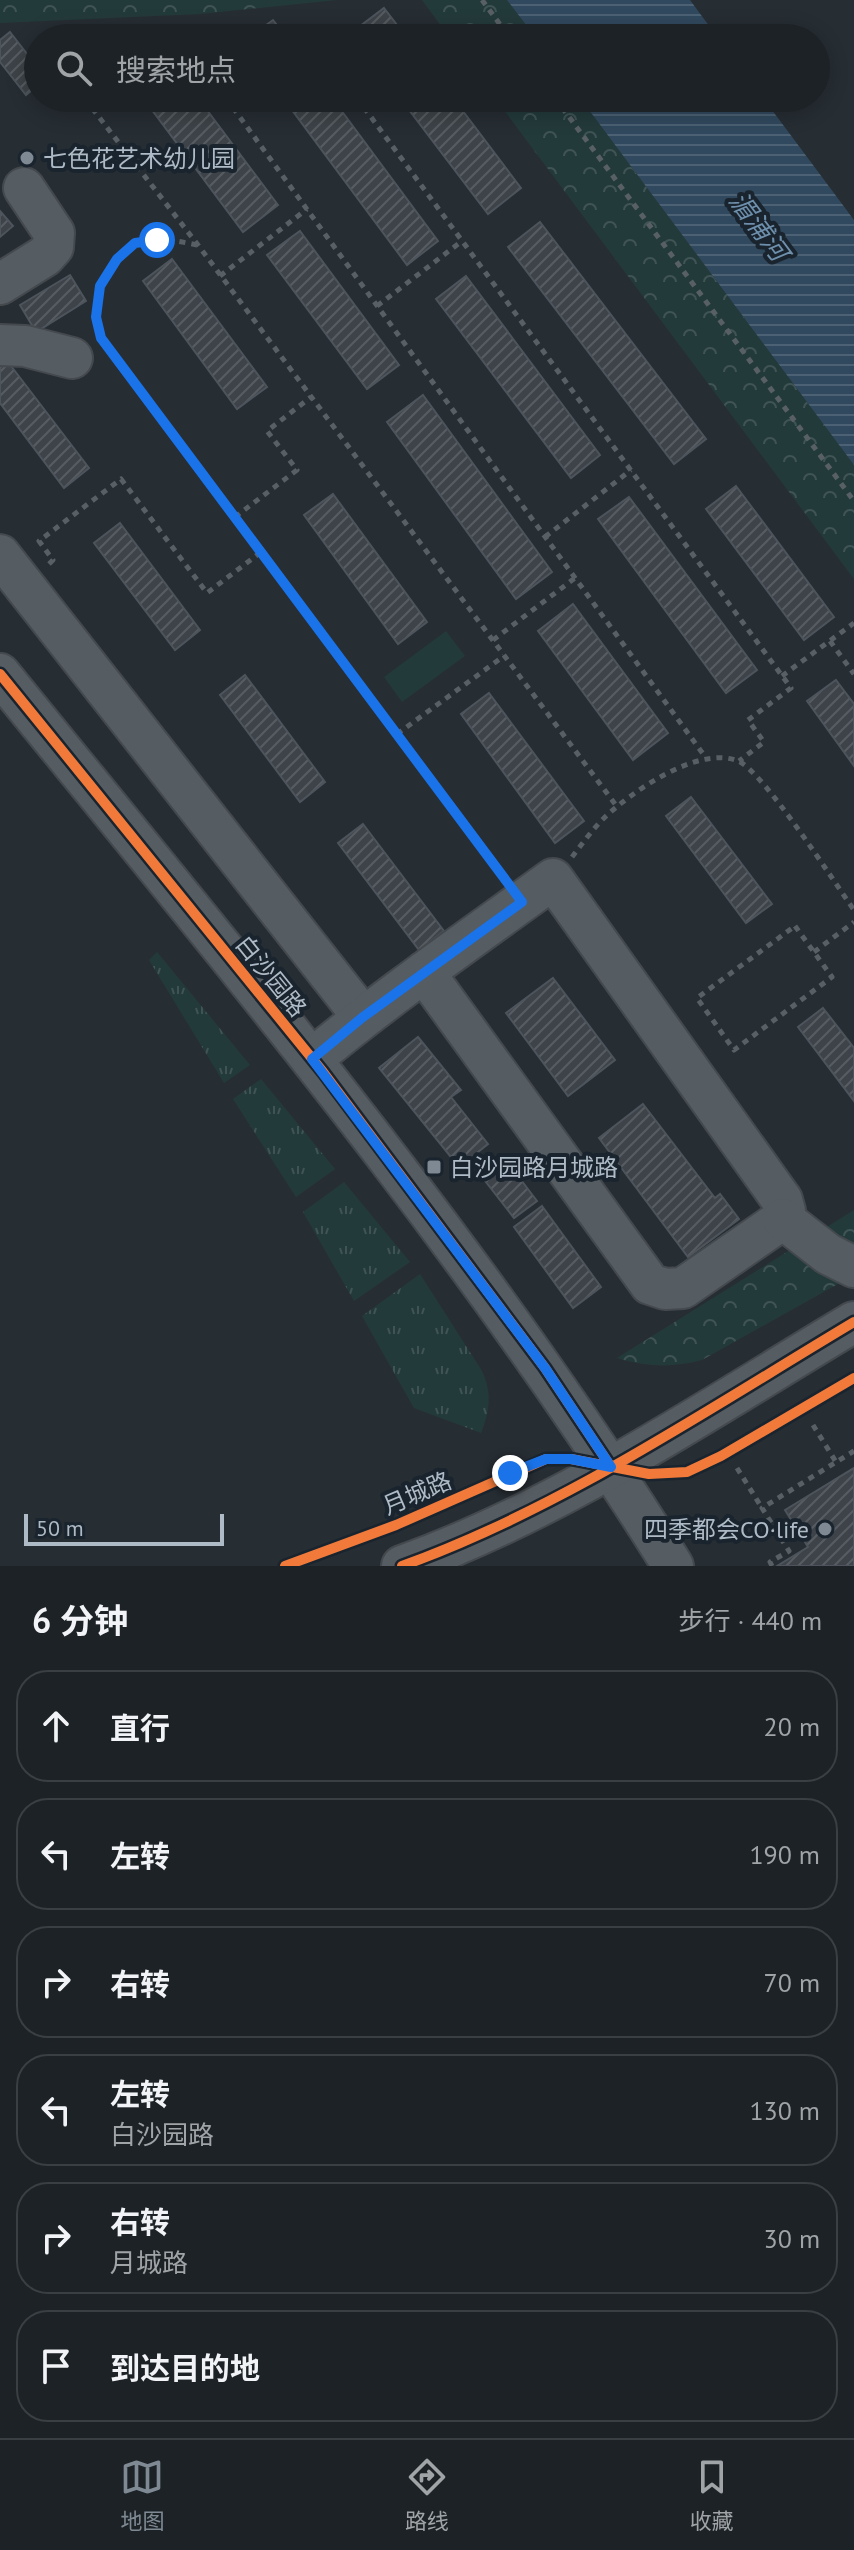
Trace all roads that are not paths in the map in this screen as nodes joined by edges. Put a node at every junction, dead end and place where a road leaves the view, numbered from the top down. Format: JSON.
{"nodes":[{"id":1,"x":24,"y":188,"type":"dead end"},
{"id":2,"x":0,"y":284,"type":"edge"},
{"id":3,"x":0,"y":345,"type":"edge"},
{"id":4,"x":72,"y":358,"type":"dead end"},
{"id":5,"x":11,"y":569,"type":"edge"},
{"id":6,"x":0,"y":674,"type":"edge"},
{"id":7,"x":424,"y":972,"type":"junction"},
{"id":8,"x":363,"y":1017,"type":"junction"},
{"id":9,"x":312,"y":1059,"type":"junction"},
{"id":10,"x":783,"y":1219,"type":"junction"},
{"id":11,"x":854,"y":1267,"type":"edge"},
{"id":12,"x":854,"y":1322,"type":"edge"},
{"id":13,"x":611,"y":1467,"type":"junction"},
{"id":14,"x":402,"y":1566,"type":"edge"},
{"id":15,"x":673,"y":1566,"type":"edge"}],
"edges":[{"from":1,"to":2,"type":"street"},
{"from":3,"to":4,"type":"street"},
{"from":5,"to":8,"type":"street"},
{"from":6,"to":9,"type":"street","name":"白沙园路"},
{"from":7,"to":8,"type":"street"},
{"from":7,"to":10,"type":"street"},
{"from":7,"to":10,"type":"street"},
{"from":8,"to":9,"type":"street"},
{"from":9,"to":13,"type":"street","name":"白沙园路"},
{"from":10,"to":11,"type":"street"},
{"from":12,"to":13,"type":"street"},
{"from":13,"to":14,"type":"street"},
{"from":13,"to":15,"type":"street","name":"白沙园路"}]}
